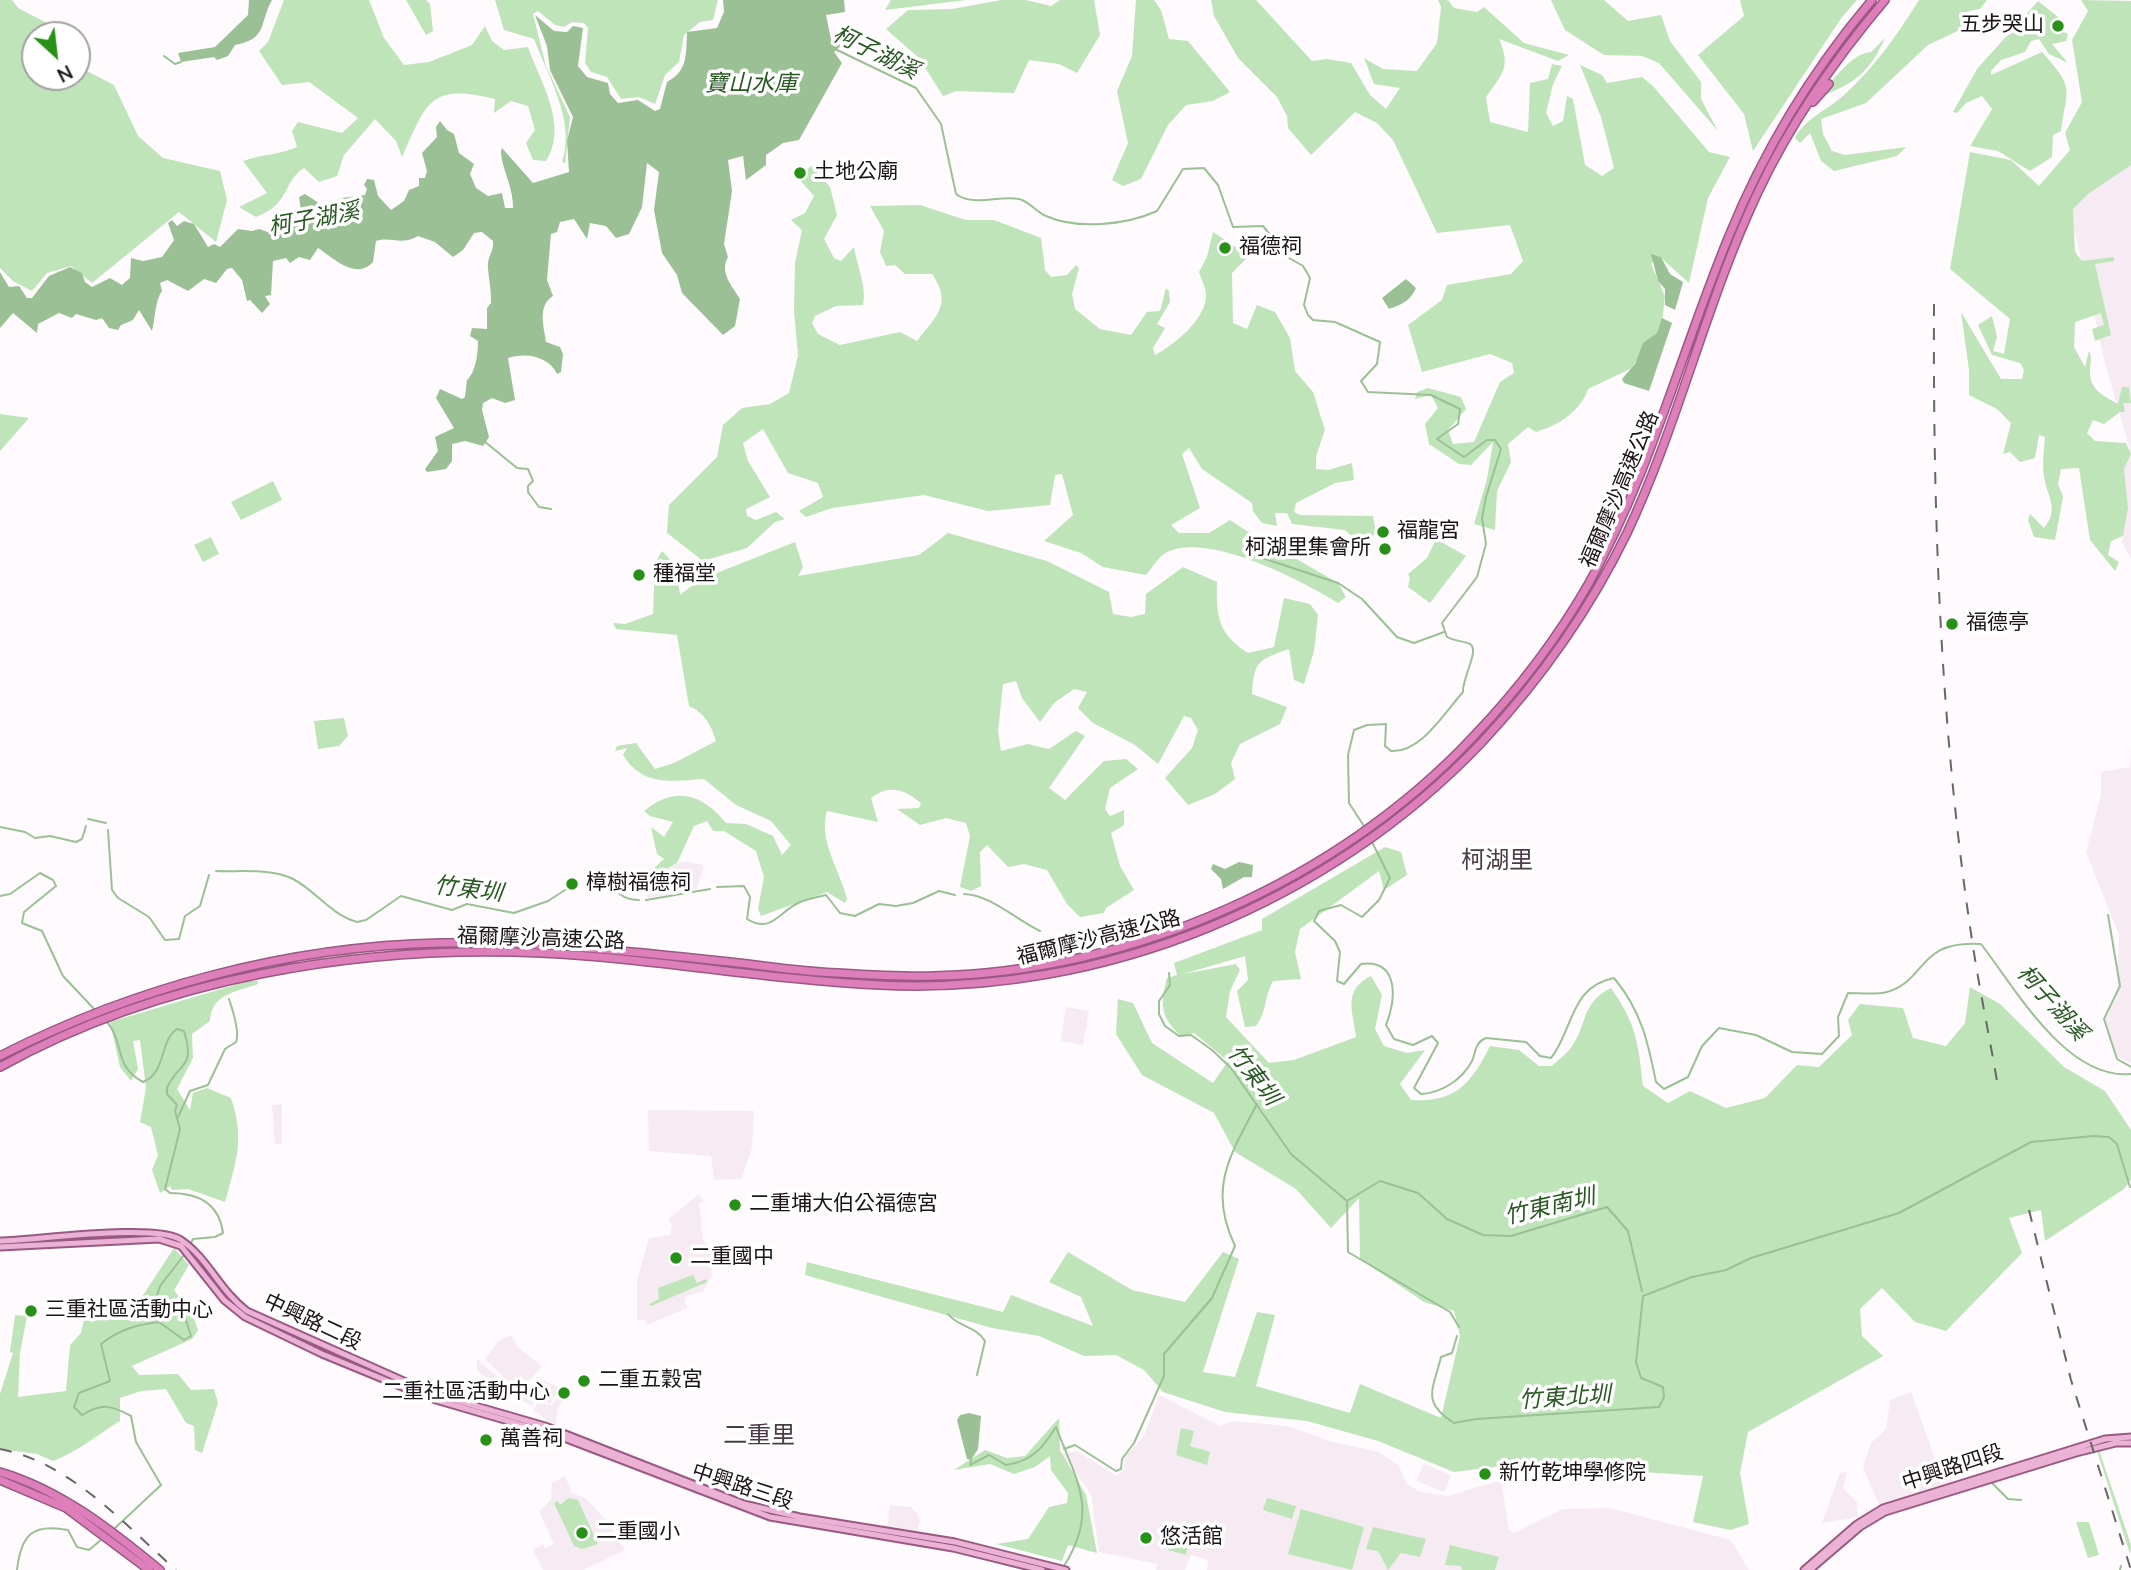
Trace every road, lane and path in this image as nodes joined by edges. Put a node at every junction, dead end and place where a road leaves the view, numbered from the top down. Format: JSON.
{"nodes":[{"id":1,"x":1872,"y":0,"type":"edge"},
{"id":2,"x":1885,"y":0,"type":"edge"},
{"id":3,"x":1829,"y":84,"type":"dead end"},
{"id":4,"x":1794,"y":123,"type":"junction"},
{"id":5,"x":0,"y":1056,"type":"edge"},
{"id":6,"x":0,"y":1068,"type":"edge"},
{"id":7,"x":120,"y":1238,"type":"junction"},
{"id":8,"x":0,"y":1241,"type":"edge"},
{"id":9,"x":0,"y":1247,"type":"edge"},
{"id":10,"x":468,"y":1407,"type":"junction"},
{"id":11,"x":2131,"y":1437,"type":"edge"},
{"id":12,"x":2131,"y":1443,"type":"edge"},
{"id":13,"x":0,"y":1472,"type":"edge"},
{"id":14,"x":0,"y":1480,"type":"edge"},
{"id":15,"x":47,"y":1494,"type":"junction"},
{"id":16,"x":143,"y":1561,"type":"junction"},
{"id":17,"x":149,"y":1570,"type":"edge"},
{"id":18,"x":160,"y":1570,"type":"edge"},
{"id":19,"x":1042,"y":1570,"type":"edge"},
{"id":20,"x":1066,"y":1570,"type":"edge"},
{"id":21,"x":1804,"y":1570,"type":"edge"},
{"id":22,"x":1810,"y":1570,"type":"edge"}],
"edges":[{"from":1,"to":5,"type":"highway","name":"福爾摩沙高速公路"},
{"from":2,"to":4,"type":"highway","name":"福爾摩沙高速公路"},
{"from":3,"to":4,"type":"highway"},
{"from":4,"to":6,"type":"highway","name":"福爾摩沙高速公路"},
{"from":7,"to":8,"type":"main road","name":"中興路二段"},
{"from":7,"to":9,"type":"main road","name":"中興路二段"},
{"from":7,"to":10,"type":"main road","name":"中興路二段"},
{"from":10,"to":19,"type":"main road","name":"中興路三段"},
{"from":10,"to":20,"type":"main road","name":"中興路三段"},
{"from":11,"to":21,"type":"main road","name":"中興路四段"},
{"from":12,"to":22,"type":"main road","name":"中興路四段"},
{"from":13,"to":15,"type":"highway"},
{"from":14,"to":15,"type":"highway"},
{"from":15,"to":16,"type":"highway"},
{"from":16,"to":17,"type":"highway"},
{"from":16,"to":18,"type":"highway"}]}
